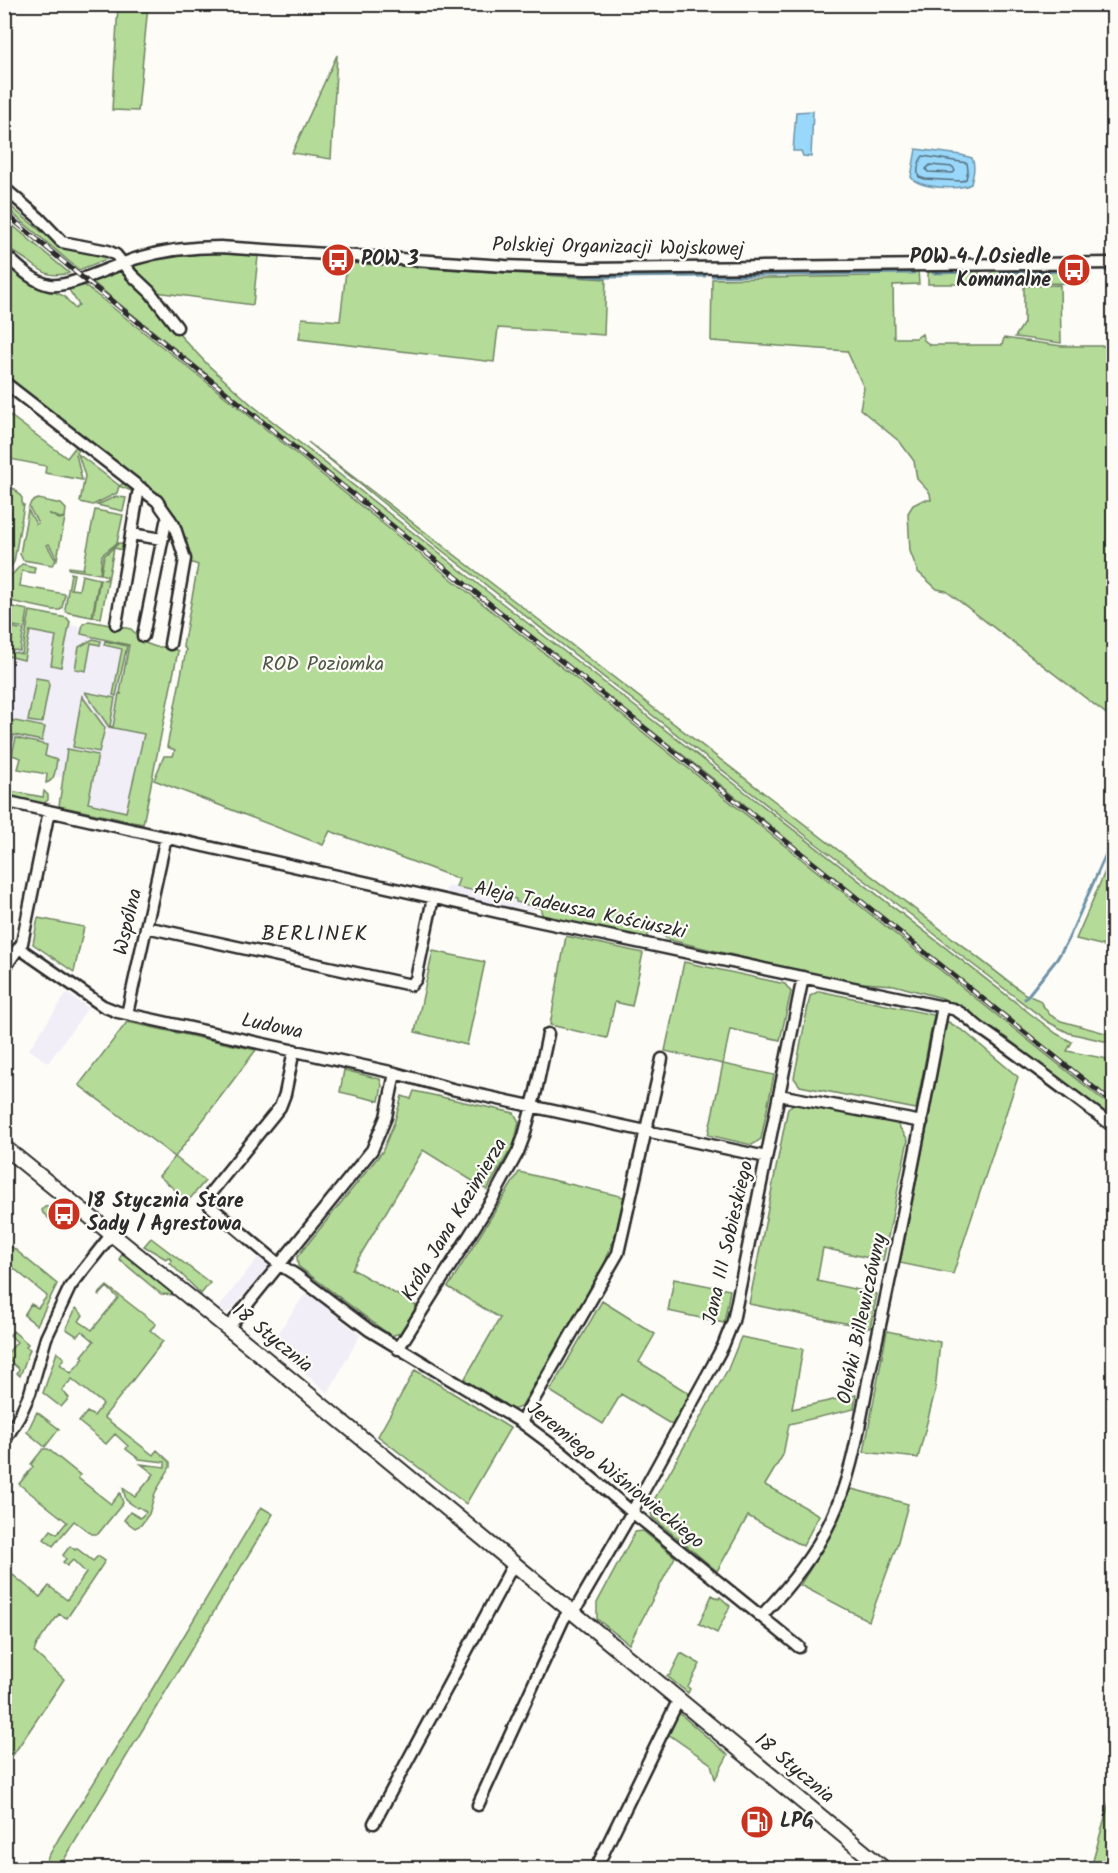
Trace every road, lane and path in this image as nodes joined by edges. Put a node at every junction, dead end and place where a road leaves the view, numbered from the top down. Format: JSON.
{"nodes":[{"id":1,"x":4,"y":188,"type":"edge"},
{"id":2,"x":4,"y":254,"type":"edge"},
{"id":3,"x":123,"y":262,"type":"junction"},
{"id":4,"x":1113,"y":263,"type":"edge"},
{"id":5,"x":177,"y":327,"type":"dead end"},
{"id":6,"x":4,"y":382,"type":"edge"},
{"id":7,"x":141,"y":488,"type":"junction"},
{"id":8,"x":170,"y":519,"type":"junction"},
{"id":9,"x":131,"y":534,"type":"junction"},
{"id":10,"x":162,"y":539,"type":"junction"},
{"id":11,"x":116,"y":624,"type":"dead end"},
{"id":12,"x":143,"y":636,"type":"dead end"},
{"id":13,"x":170,"y":644,"type":"dead end"},
{"id":14,"x":4,"y":801,"type":"edge"},
{"id":15,"x":49,"y":811,"type":"junction"},
{"id":16,"x":166,"y":837,"type":"junction"},
{"id":17,"x":433,"y":898,"type":"junction"},
{"id":18,"x":146,"y":927,"type":"junction"},
{"id":19,"x":20,"y":948,"type":"junction"},
{"id":20,"x":4,"y":969,"type":"edge"},
{"id":21,"x":803,"y":977,"type":"junction"},
{"id":22,"x":944,"y":1006,"type":"junction"},
{"id":23,"x":127,"y":1014,"type":"junction"},
{"id":24,"x":548,"y":1034,"type":"dead end"},
{"id":25,"x":294,"y":1050,"type":"junction"},
{"id":26,"x":662,"y":1059,"type":"dead end"},
{"id":27,"x":395,"y":1073,"type":"junction"},
{"id":28,"x":779,"y":1095,"type":"junction"},
{"id":29,"x":532,"y":1106,"type":"junction"},
{"id":30,"x":922,"y":1122,"type":"junction"},
{"id":31,"x":1113,"y":1127,"type":"edge"},
{"id":32,"x":646,"y":1130,"type":"junction"},
{"id":33,"x":4,"y":1148,"type":"edge"},
{"id":34,"x":766,"y":1157,"type":"junction"},
{"id":35,"x":111,"y":1235,"type":"junction"},
{"id":36,"x":280,"y":1265,"type":"junction"},
{"id":37,"x":228,"y":1328,"type":"junction"},
{"id":38,"x":399,"y":1349,"type":"junction"},
{"id":39,"x":521,"y":1422,"type":"junction"},
{"id":40,"x":4,"y":1442,"type":"edge"},
{"id":41,"x":632,"y":1512,"type":"junction"},
{"id":42,"x":514,"y":1563,"type":"junction"},
{"id":43,"x":572,"y":1611,"type":"junction"},
{"id":44,"x":762,"y":1615,"type":"junction"},
{"id":45,"x":800,"y":1647,"type":"dead end"},
{"id":46,"x":680,"y":1701,"type":"junction"},
{"id":47,"x":478,"y":1805,"type":"dead end"},
{"id":48,"x":374,"y":1823,"type":"dead end"},
{"id":49,"x":596,"y":1869,"type":"edge"},
{"id":50,"x":883,"y":1869,"type":"edge"}],
"edges":[{"from":1,"to":3,"type":"street"},
{"from":2,"to":3,"type":"street","name":"Polskiej Organizacji Wojskowej"},
{"from":3,"to":4,"type":"street","name":"Polskiej Organizacji Wojskowej"},
{"from":3,"to":5,"type":"street"},
{"from":6,"to":7,"type":"street"},
{"from":7,"to":8,"type":"street"},
{"from":7,"to":9,"type":"street"},
{"from":8,"to":10,"type":"street"},
{"from":8,"to":13,"type":"street"},
{"from":9,"to":10,"type":"street"},
{"from":9,"to":11,"type":"street"},
{"from":10,"to":12,"type":"street"},
{"from":14,"to":15,"type":"street","name":"Aleja Tadeusza Kościuszki"},
{"from":15,"to":16,"type":"street","name":"Aleja Tadeusza Kościuszki"},
{"from":15,"to":19,"type":"street"},
{"from":16,"to":17,"type":"street","name":"Aleja Tadeusza Kościuszki"},
{"from":16,"to":18,"type":"street","name":"Wspólna"},
{"from":17,"to":18,"type":"street"},
{"from":17,"to":21,"type":"street","name":"Aleja Tadeusza Kościuszki"},
{"from":18,"to":23,"type":"street","name":"Wspólna"},
{"from":19,"to":20,"type":"street"},
{"from":19,"to":23,"type":"street","name":"Ludowa"},
{"from":21,"to":22,"type":"street","name":"Aleja Tadeusza Kościuszki"},
{"from":21,"to":28,"type":"street","name":"Jana III Sobieskiego"},
{"from":22,"to":30,"type":"street","name":"Oleńki Billewiczówny"},
{"from":22,"to":31,"type":"street","name":"Aleja Tadeusza Kościuszki"},
{"from":23,"to":25,"type":"street","name":"Ludowa"},
{"from":24,"to":29,"type":"street"},
{"from":25,"to":27,"type":"street","name":"Ludowa"},
{"from":25,"to":36,"type":"street","name":"Jeremiego Wiśniowieckiego"},
{"from":26,"to":32,"type":"street"},
{"from":27,"to":29,"type":"street","name":"Ludowa"},
{"from":27,"to":36,"type":"street"},
{"from":28,"to":30,"type":"street"},
{"from":28,"to":34,"type":"street","name":"Jana III Sobieskiego"},
{"from":29,"to":32,"type":"street","name":"Ludowa"},
{"from":29,"to":38,"type":"street","name":"Króla Jana Kazimierza"},
{"from":30,"to":44,"type":"street","name":"Oleńki Billewiczówny"},
{"from":32,"to":34,"type":"street","name":"Ludowa"},
{"from":32,"to":39,"type":"street"},
{"from":33,"to":35,"type":"main road","name":"18 Stycznia"},
{"from":34,"to":41,"type":"street","name":"Jana III Sobieskiego"},
{"from":35,"to":37,"type":"main road","name":"18 Stycznia"},
{"from":35,"to":40,"type":"street"},
{"from":36,"to":37,"type":"street"},
{"from":36,"to":38,"type":"street","name":"Jeremiego Wiśniowieckiego"},
{"from":37,"to":42,"type":"main road","name":"18 Stycznia"},
{"from":38,"to":39,"type":"street","name":"Jeremiego Wiśniowieckiego"},
{"from":39,"to":41,"type":"street","name":"Jeremiego Wiśniowieckiego"},
{"from":41,"to":43,"type":"street","name":"Jana III Sobieskiego"},
{"from":41,"to":44,"type":"street","name":"Jeremiego Wiśniowieckiego"},
{"from":42,"to":43,"type":"main road","name":"18 Stycznia"},
{"from":42,"to":48,"type":"street"},
{"from":43,"to":46,"type":"main road","name":"18 Stycznia"},
{"from":43,"to":47,"type":"street"},
{"from":44,"to":45,"type":"street","name":"Jeremiego Wiśniowieckiego"},
{"from":46,"to":49,"type":"street"},
{"from":46,"to":50,"type":"main road","name":"18 Stycznia"}]}
